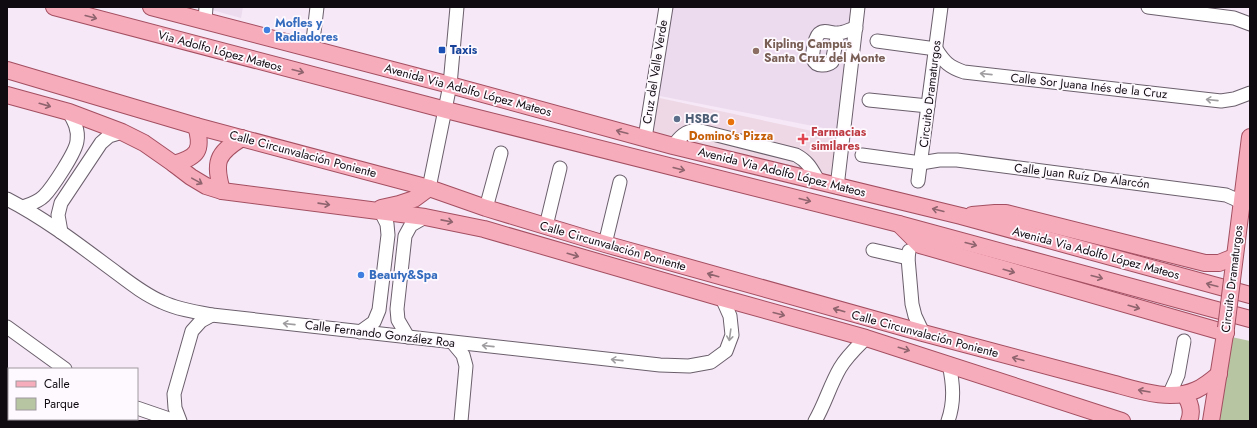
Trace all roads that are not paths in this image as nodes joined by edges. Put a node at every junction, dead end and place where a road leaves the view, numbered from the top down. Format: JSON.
{"nodes":[{"id":1,"x":54,"y":7,"type":"edge"},
{"id":2,"x":151,"y":7,"type":"edge"},
{"id":3,"x":317,"y":7,"type":"edge"},
{"id":4,"x":457,"y":7,"type":"edge"},
{"id":5,"x":666,"y":7,"type":"edge"},
{"id":6,"x":858,"y":7,"type":"edge"},
{"id":7,"x":941,"y":7,"type":"edge"},
{"id":8,"x":1148,"y":7,"type":"edge"},
{"id":9,"x":205,"y":13,"type":"edge"},
{"id":10,"x":1250,"y":24,"type":"edge"},
{"id":11,"x":856,"y":28,"type":"junction"},
{"id":12,"x":838,"y":33,"type":"dead end"},
{"id":13,"x":877,"y":41,"type":"dead end"},
{"id":14,"x":312,"y":49,"type":"junction"},
{"id":15,"x":936,"y":49,"type":"junction"},
{"id":16,"x":7,"y":70,"type":"edge"},
{"id":17,"x":450,"y":85,"type":"junction"},
{"id":18,"x":1250,"y":93,"type":"edge"},
{"id":19,"x":387,"y":94,"type":"joint"},
{"id":20,"x":7,"y":95,"type":"edge"},
{"id":21,"x":869,"y":100,"type":"dead end"},
{"id":22,"x":928,"y":106,"type":"junction"},
{"id":23,"x":446,"y":110,"type":"junction"},
{"id":24,"x":69,"y":112,"type":"junction"},
{"id":25,"x":196,"y":126,"type":"junction"},
{"id":26,"x":122,"y":132,"type":"junction"},
{"id":27,"x":1250,"y":137,"type":"edge"},
{"id":28,"x":242,"y":138,"type":"junction"},
{"id":29,"x":645,"y":138,"type":"junction"},
{"id":30,"x":501,"y":153,"type":"dead end"},
{"id":31,"x":862,"y":155,"type":"dead end"},
{"id":32,"x":921,"y":163,"type":"junction"},
{"id":33,"x":174,"y":164,"type":"junction"},
{"id":34,"x":560,"y":168,"type":"dead end"},
{"id":35,"x":918,"y":181,"type":"dead end"},
{"id":36,"x":620,"y":182,"type":"dead end"},
{"id":37,"x":837,"y":186,"type":"junction"},
{"id":38,"x":429,"y":188,"type":"junction"},
{"id":39,"x":222,"y":191,"type":"junction"},
{"id":40,"x":7,"y":199,"type":"edge"},
{"id":41,"x":23,"y":207,"type":"junction"},
{"id":42,"x":486,"y":208,"type":"junction"},
{"id":43,"x":1244,"y":209,"type":"edge"},
{"id":44,"x":377,"y":211,"type":"junction"},
{"id":45,"x":961,"y":216,"type":"junction"},
{"id":46,"x":425,"y":217,"type":"junction"},
{"id":47,"x":899,"y":224,"type":"junction"},
{"id":48,"x":546,"y":226,"type":"junction"},
{"id":49,"x":61,"y":232,"type":"junction"},
{"id":50,"x":605,"y":244,"type":"junction"},
{"id":51,"x":872,"y":250,"type":"dead end"},
{"id":52,"x":1234,"y":257,"type":"junction"},
{"id":53,"x":1250,"y":295,"type":"edge"},
{"id":54,"x":722,"y":298,"type":"junction"},
{"id":55,"x":212,"y":315,"type":"junction"},
{"id":56,"x":1250,"y":319,"type":"edge"},
{"id":57,"x":7,"y":327,"type":"edge"},
{"id":58,"x":1226,"y":330,"type":"junction"},
{"id":59,"x":360,"y":332,"type":"junction"},
{"id":60,"x":922,"y":334,"type":"junction"},
{"id":61,"x":408,"y":337,"type":"junction"},
{"id":62,"x":866,"y":338,"type":"junction"},
{"id":63,"x":1184,"y":341,"type":"dead end"},
{"id":64,"x":453,"y":343,"type":"junction"},
{"id":65,"x":949,"y":364,"type":"junction"},
{"id":66,"x":64,"y":368,"type":"edge"},
{"id":67,"x":1219,"y":374,"type":"junction"},
{"id":68,"x":1176,"y":394,"type":"junction"},
{"id":69,"x":138,"y":408,"type":"edge"},
{"id":70,"x":1111,"y":420,"type":"edge"},
{"id":71,"x":175,"y":421,"type":"edge"},
{"id":72,"x":180,"y":421,"type":"edge"},
{"id":73,"x":462,"y":421,"type":"edge"},
{"id":74,"x":815,"y":421,"type":"edge"},
{"id":75,"x":948,"y":421,"type":"edge"},
{"id":76,"x":1189,"y":421,"type":"edge"},
{"id":77,"x":1211,"y":421,"type":"edge"}],
"edges":[{"from":1,"to":19,"type":"main road","name":"Via Adolfo López Mateos","one_way":true},
{"from":2,"to":9,"type":"main road","name":"Avenida Via Adolfo López Mateos"},
{"from":3,"to":14,"type":"street"},
{"from":4,"to":17,"type":"street"},
{"from":5,"to":29,"type":"street","name":"Cruz del Valle Verde"},
{"from":6,"to":11,"type":"street"},
{"from":7,"to":15,"type":"street","name":"Circuito Dramaturgos"},
{"from":8,"to":10,"type":"street"},
{"from":9,"to":14,"type":"main road","name":"Avenida Via Adolfo López Mateos"},
{"from":11,"to":12,"type":"street"},
{"from":11,"to":37,"type":"street"},
{"from":13,"to":15,"type":"street"},
{"from":14,"to":17,"type":"main road","name":"Avenida Via Adolfo López Mateos"},
{"from":18,"to":15,"type":"street","name":"Calle Sor Juana Inés de la Cruz","one_way":true},
{"from":15,"to":22,"type":"street","name":"Circuito Dramaturgos"},
{"from":16,"to":25,"type":"main road","name":"Calle Circunvalación Poniente"},
{"from":17,"to":23,"type":"street"},
{"from":29,"to":17,"type":"main road","name":"Avenida Via Adolfo López Mateos","one_way":true},
{"from":19,"to":23,"type":"main road","name":"Avenida Via Adolfo López Mateos"},
{"from":20,"to":24,"type":"main road","name":"Calle Circunvalación Poniente","one_way":true},
{"from":21,"to":22,"type":"street"},
{"from":22,"to":32,"type":"street","name":"Circuito Dramaturgos"},
{"from":23,"to":38,"type":"street"},
{"from":23,"to":47,"type":"main road","name":"Avenida Via Adolfo López Mateos","one_way":true},
{"from":24,"to":26,"type":"main road","name":"Calle Circunvalación Poniente"},
{"from":24,"to":41,"type":"street"},
{"from":25,"to":28,"type":"main road","name":"Calle Circunvalación Poniente"},
{"from":25,"to":33,"type":"main road"},
{"from":26,"to":33,"type":"main road","name":"Calle Circunvalación Poniente"},
{"from":26,"to":49,"type":"street"},
{"from":27,"to":43,"type":"main road","name":"Circuito Dramaturgos"},
{"from":28,"to":38,"type":"main road","name":"Calle Circunvalación Poniente"},
{"from":28,"to":39,"type":"main road"},
{"from":29,"to":37,"type":"main road","name":"Avenida Via Adolfo López Mateos"},
{"from":30,"to":42,"type":"street"},
{"from":31,"to":32,"type":"street","name":"Calle Juan Ruíz De Alarcón"},
{"from":32,"to":35,"type":"street","name":"Circuito Dramaturgos"},
{"from":32,"to":43,"type":"street","name":"Calle Juan Ruíz De Alarcón"},
{"from":33,"to":39,"type":"main road","name":"Calle Circunvalación Poniente","one_way":true},
{"from":34,"to":48,"type":"street"},
{"from":36,"to":50,"type":"street"},
{"from":45,"to":37,"type":"main road","name":"Avenida Via Adolfo López Mateos","one_way":true},
{"from":38,"to":42,"type":"main road","name":"Calle Circunvalación Poniente"},
{"from":38,"to":44,"type":"main road"},
{"from":39,"to":44,"type":"main road","name":"Calle Circunvalación Poniente","one_way":true},
{"from":40,"to":41,"type":"street","name":"Calle Fernando González Roa"},
{"from":41,"to":49,"type":"street","name":"Calle Fernando González Roa"},
{"from":42,"to":48,"type":"main road","name":"Calle Circunvalación Poniente"},
{"from":43,"to":52,"type":"main road","name":"Circuito Dramaturgos"},
{"from":44,"to":46,"type":"main road","name":"Calle Circunvalación Poniente"},
{"from":44,"to":59,"type":"street"},
{"from":45,"to":52,"type":"main road"},
{"from":53,"to":45,"type":"main road","name":"Avenida Via Adolfo López Mateos","one_way":true},
{"from":46,"to":54,"type":"main road","name":"Calle Circunvalación Poniente","one_way":true},
{"from":46,"to":61,"type":"street"},
{"from":47,"to":56,"type":"main road","name":"Avenida Via Adolfo López Mateos","one_way":true},
{"from":47,"to":58,"type":"main road","one_way":true},
{"from":48,"to":50,"type":"main road","name":"Calle Circunvalación Poniente"},
{"from":49,"to":55,"type":"street","name":"Calle Fernando González Roa"},
{"from":60,"to":50,"type":"main road","name":"Calle Circunvalación Poniente","one_way":true},
{"from":51,"to":60,"type":"street"},
{"from":52,"to":58,"type":"main road","name":"Circuito Dramaturgos","bridge":true},
{"from":54,"to":62,"type":"main road","name":"Calle Circunvalación Poniente","one_way":true},
{"from":54,"to":64,"type":"street","name":"Calle Fernando González Roa","one_way":true},
{"from":59,"to":55,"type":"street","name":"Calle Fernando González Roa","one_way":true},
{"from":55,"to":72,"type":"street"},
{"from":57,"to":66,"type":"street"},
{"from":58,"to":67,"type":"main road","name":"Circuito Dramaturgos"},
{"from":59,"to":61,"type":"street","name":"Calle Fernando González Roa"},
{"from":68,"to":60,"type":"main road","name":"Calle Circunvalación Poniente","one_way":true},
{"from":61,"to":64,"type":"street","name":"Calle Fernando González Roa"},
{"from":62,"to":65,"type":"main road","name":"Calle Circunvalación Poniente","one_way":true},
{"from":62,"to":74,"type":"street"},
{"from":63,"to":68,"type":"street"},
{"from":64,"to":73,"type":"street"},
{"from":65,"to":70,"type":"main road","name":"Calle Circunvalación Poniente"},
{"from":65,"to":75,"type":"street"},
{"from":67,"to":68,"type":"main road"},
{"from":67,"to":77,"type":"main road","name":"Circuito Dramaturgos"},
{"from":68,"to":76,"type":"main road"},
{"from":69,"to":71,"type":"street"}]}
